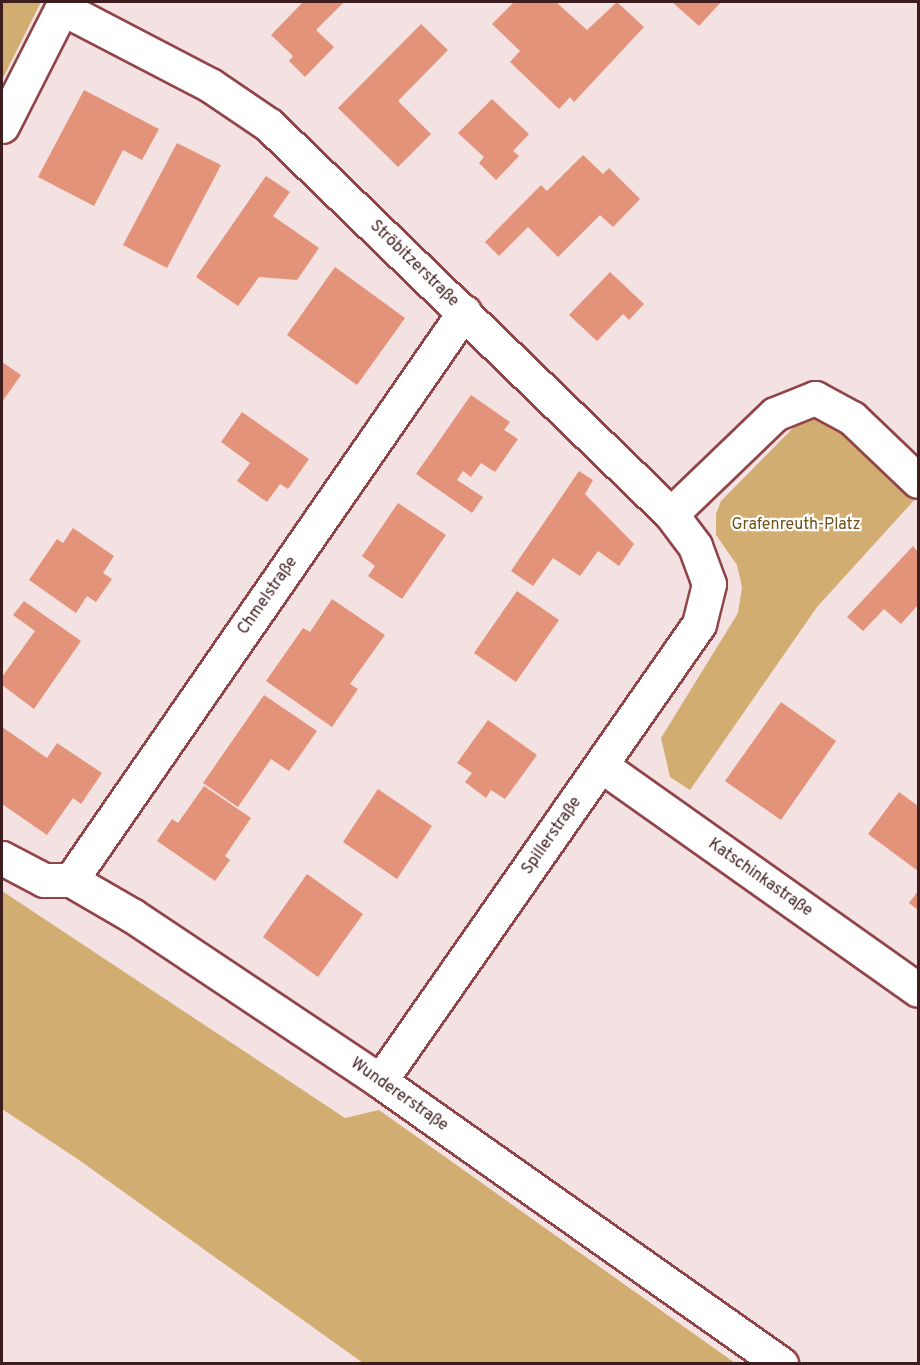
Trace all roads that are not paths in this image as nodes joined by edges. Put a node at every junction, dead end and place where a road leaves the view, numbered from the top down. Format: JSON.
{"nodes":[{"id":1,"x":63,"y":5,"type":"edge"},
{"id":2,"x":2,"y":126,"type":"edge"},
{"id":3,"x":464,"y":312,"type":"junction"},
{"id":4,"x":918,"y":481,"type":"edge"},
{"id":5,"x":671,"y":514,"type":"junction"},
{"id":6,"x":709,"y":584,"type":"joint"},
{"id":7,"x":602,"y":766,"type":"junction"},
{"id":8,"x":2,"y":858,"type":"edge"},
{"id":9,"x":71,"y":880,"type":"junction"},
{"id":10,"x":918,"y":990,"type":"edge"},
{"id":11,"x":380,"y":1081,"type":"junction"},
{"id":12,"x":781,"y":1364,"type":"edge"}],
"edges":[{"from":1,"to":2,"type":"street"},
{"from":1,"to":3,"type":"street","name":"Ströbitzerstraße"},
{"from":3,"to":5,"type":"street","name":"Ströbitzerstraße"},
{"from":3,"to":9,"type":"street","name":"Chmelstraße"},
{"from":4,"to":5,"type":"street"},
{"from":5,"to":6,"type":"street","name":"Ströbitzerstraße"},
{"from":6,"to":7,"type":"street","name":"Spillerstraße"},
{"from":7,"to":10,"type":"street","name":"Katschinkastraße"},
{"from":7,"to":11,"type":"street","name":"Spillerstraße"},
{"from":8,"to":9,"type":"street","name":"Wundererstraße"},
{"from":9,"to":11,"type":"street","name":"Wundererstraße"},
{"from":11,"to":12,"type":"street","name":"Wundererstraße"}]}
